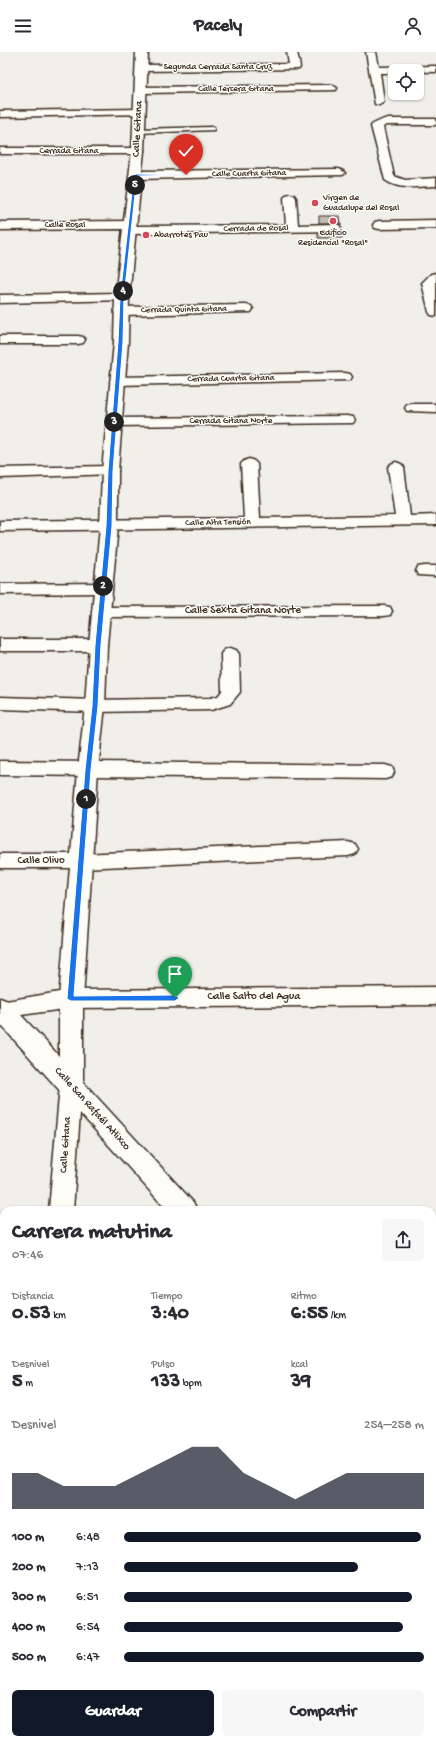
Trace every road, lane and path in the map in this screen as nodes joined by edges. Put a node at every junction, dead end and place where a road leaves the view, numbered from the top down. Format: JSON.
{"nodes":[{"id":1,"x":292,"y":52,"type":"edge"},
{"id":2,"x":371,"y":52,"type":"edge"},
{"id":3,"x":141,"y":60,"type":"edge"},
{"id":4,"x":436,"y":69,"type":"edge"},
{"id":5,"x":375,"y":70,"type":"junction"},
{"id":6,"x":332,"y":88,"type":"dead end"},
{"id":7,"x":138,"y":100,"type":"junction"},
{"id":8,"x":379,"y":102,"type":"dead end"},
{"id":9,"x":0,"y":114,"type":"edge"},
{"id":10,"x":436,"y":122,"type":"edge"},
{"id":11,"x":212,"y":130,"type":"dead end"},
{"id":12,"x":138,"y":131,"type":"junction"},
{"id":13,"x":0,"y":151,"type":"edge"},
{"id":14,"x":138,"y":151,"type":"junction"},
{"id":15,"x":339,"y":173,"type":"dead end"},
{"id":16,"x":136,"y":175,"type":"junction"},
{"id":17,"x":436,"y":182,"type":"edge"},
{"id":18,"x":290,"y":198,"type":"dead end"},
{"id":19,"x":436,"y":224,"type":"edge"},
{"id":20,"x":379,"y":225,"type":"dead end"},
{"id":21,"x":0,"y":226,"type":"edge"},
{"id":22,"x":130,"y":227,"type":"junction"},
{"id":23,"x":292,"y":228,"type":"junction"},
{"id":24,"x":335,"y":228,"type":"dead end"},
{"id":25,"x":436,"y":278,"type":"edge"},
{"id":26,"x":0,"y":299,"type":"edge"},
{"id":27,"x":122,"y":304,"type":"junction"},
{"id":28,"x":246,"y":309,"type":"dead end"},
{"id":29,"x":436,"y":312,"type":"edge"},
{"id":30,"x":0,"y":340,"type":"edge"},
{"id":31,"x":78,"y":340,"type":"dead end"},
{"id":32,"x":345,"y":377,"type":"dead end"},
{"id":33,"x":117,"y":381,"type":"junction"},
{"id":34,"x":412,"y":408,"type":"dead end"},
{"id":35,"x":436,"y":408,"type":"edge"},
{"id":36,"x":348,"y":420,"type":"dead end"},
{"id":37,"x":114,"y":422,"type":"junction"},
{"id":38,"x":249,"y":464,"type":"dead end"},
{"id":39,"x":396,"y":467,"type":"dead end"},
{"id":40,"x":110,"y":471,"type":"junction"},
{"id":41,"x":0,"y":473,"type":"edge"},
{"id":42,"x":436,"y":520,"type":"edge"},
{"id":43,"x":403,"y":521,"type":"junction"},
{"id":44,"x":252,"y":523,"type":"junction"},
{"id":45,"x":0,"y":526,"type":"edge"},
{"id":46,"x":109,"y":526,"type":"junction"},
{"id":47,"x":103,"y":588,"type":"junction"},
{"id":48,"x":0,"y":589,"type":"edge"},
{"id":49,"x":384,"y":611,"type":"dead end"},
{"id":50,"x":102,"y":612,"type":"junction"},
{"id":51,"x":0,"y":644,"type":"edge"},
{"id":52,"x":98,"y":645,"type":"junction"},
{"id":53,"x":230,"y":654,"type":"dead end"},
{"id":54,"x":0,"y":703,"type":"edge"},
{"id":55,"x":95,"y":706,"type":"junction"},
{"id":56,"x":0,"y":768,"type":"edge"},
{"id":57,"x":88,"y":770,"type":"junction"},
{"id":58,"x":385,"y":772,"type":"dead end"},
{"id":59,"x":348,"y":849,"type":"dead end"},
{"id":60,"x":0,"y":861,"type":"edge"},
{"id":61,"x":81,"y":861,"type":"junction"},
{"id":62,"x":436,"y":996,"type":"edge"},
{"id":63,"x":71,"y":999,"type":"junction"},
{"id":64,"x":1,"y":1009,"type":"edge"},
{"id":65,"x":71,"y":1085,"type":"junction"},
{"id":66,"x":61,"y":1206,"type":"edge"},
{"id":67,"x":180,"y":1206,"type":"edge"}],
"edges":[{"from":1,"to":3,"type":"street","name":"Segunda Cerrada Santa Cruz"},
{"from":2,"to":5,"type":"street"},
{"from":3,"to":7,"type":"street","name":"Calle Gitana"},
{"from":4,"to":5,"type":"street"},
{"from":5,"to":8,"type":"street"},
{"from":6,"to":7,"type":"street","name":"Calle Tercera Gitana"},
{"from":7,"to":9,"type":"street","name":"Calle Tercera Gitana"},
{"from":7,"to":12,"type":"street","name":"Calle Gitana"},
{"from":10,"to":17,"type":"street"},
{"from":11,"to":12,"type":"lane"},
{"from":12,"to":14,"type":"street","name":"Calle Gitana"},
{"from":13,"to":14,"type":"street","name":"Cerrada Gitana"},
{"from":14,"to":16,"type":"street","name":"Calle Gitana"},
{"from":15,"to":16,"type":"street","name":"Calle Cuarta Gitana"},
{"from":16,"to":22,"type":"street","name":"Calle Gitana"},
{"from":18,"to":23,"type":"street"},
{"from":19,"to":20,"type":"street"},
{"from":21,"to":22,"type":"street","name":"Calle Rosal"},
{"from":22,"to":23,"type":"street","name":"Cerrada de Rosal"},
{"from":22,"to":27,"type":"street","name":"Calle Gitana"},
{"from":23,"to":24,"type":"street","name":"Cerrada de Rosal"},
{"from":25,"to":29,"type":"street"},
{"from":26,"to":27,"type":"street","name":"Cerrada Quinta Gitana"},
{"from":27,"to":28,"type":"street","name":"Cerrada Quinta Gitana"},
{"from":27,"to":33,"type":"street","name":"Calle Gitana"},
{"from":30,"to":31,"type":"street"},
{"from":32,"to":33,"type":"street","name":"Cerrada Cuarta Gitana"},
{"from":33,"to":37,"type":"street","name":"Calle Gitana"},
{"from":34,"to":35,"type":"street"},
{"from":36,"to":37,"type":"street","name":"Cerrada Gitana Norte"},
{"from":37,"to":40,"type":"street","name":"Calle Gitana"},
{"from":38,"to":44,"type":"street"},
{"from":39,"to":43,"type":"street"},
{"from":40,"to":41,"type":"street"},
{"from":40,"to":46,"type":"street","name":"Calle Gitana"},
{"from":42,"to":43,"type":"street","name":"Calle Alta Tensión"},
{"from":43,"to":44,"type":"street","name":"Calle Alta Tensión"},
{"from":44,"to":46,"type":"street","name":"Calle Alta Tensión"},
{"from":45,"to":46,"type":"street","name":"Calle Alta Tensión"},
{"from":46,"to":47,"type":"street","name":"Calle Gitana"},
{"from":47,"to":48,"type":"street"},
{"from":47,"to":50,"type":"street","name":"Calle Gitana"},
{"from":49,"to":50,"type":"street","name":"Calle Sexta Gitana Norte"},
{"from":50,"to":52,"type":"street","name":"Calle Gitana"},
{"from":51,"to":52,"type":"street"},
{"from":52,"to":55,"type":"street","name":"Calle Gitana"},
{"from":53,"to":55,"type":"street"},
{"from":54,"to":55,"type":"street"},
{"from":55,"to":57,"type":"street","name":"Calle Gitana"},
{"from":56,"to":57,"type":"street"},
{"from":57,"to":58,"type":"street"},
{"from":57,"to":61,"type":"street","name":"Calle Gitana"},
{"from":59,"to":61,"type":"street","name":"Calle Olivo"},
{"from":60,"to":61,"type":"street","name":"Calle Olivo"},
{"from":61,"to":63,"type":"street","name":"Calle Gitana"},
{"from":62,"to":63,"type":"street","name":"Calle Salto del Agua"},
{"from":63,"to":64,"type":"street","name":"Calle Salto del Agua"},
{"from":63,"to":65,"type":"street","name":"Calle Gitana"},
{"from":64,"to":65,"type":"street","name":"Calle San Rafaél Atlixco"},
{"from":65,"to":66,"type":"street","name":"Calle Gitana"},
{"from":65,"to":67,"type":"street","name":"Calle San Rafaél Atlixco"}]}
